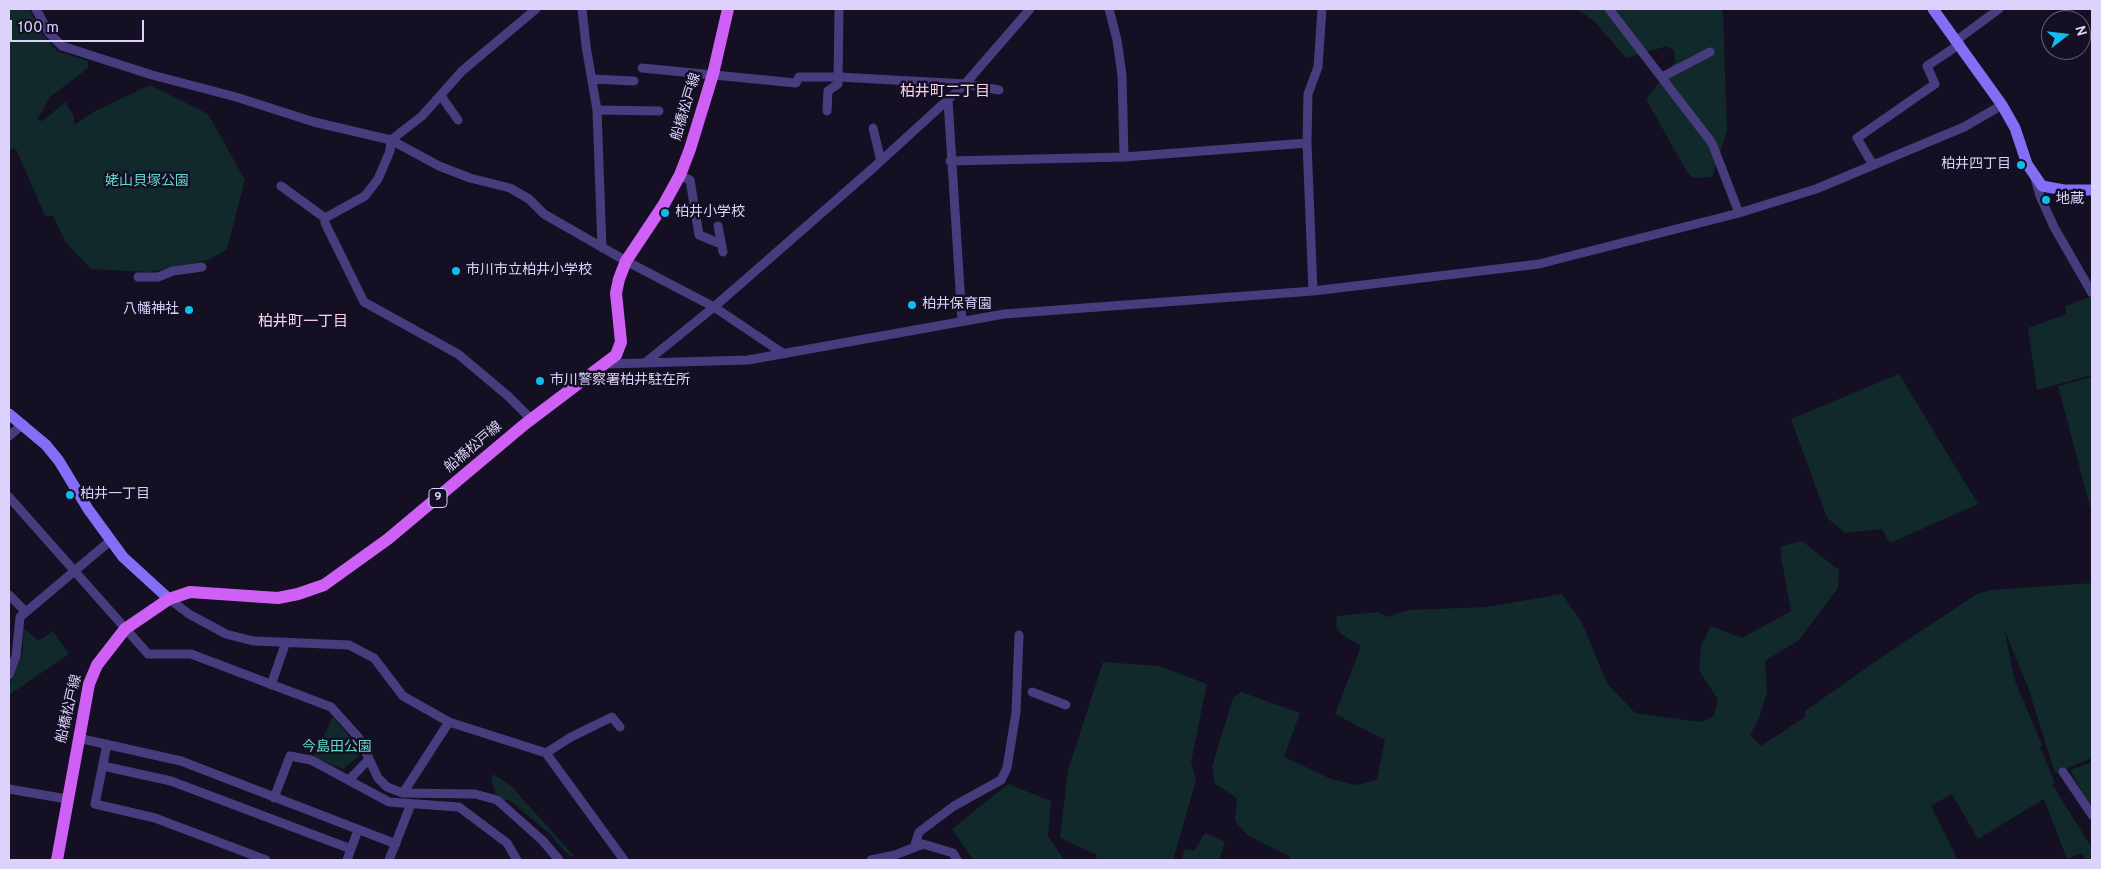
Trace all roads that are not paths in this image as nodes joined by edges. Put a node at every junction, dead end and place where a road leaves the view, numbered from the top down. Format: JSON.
{"nodes":[{"id":1,"x":36,"y":9,"type":"edge"},
{"id":2,"x":536,"y":9,"type":"edge"},
{"id":3,"x":582,"y":9,"type":"edge"},
{"id":4,"x":728,"y":9,"type":"edge"},
{"id":5,"x":839,"y":9,"type":"edge"},
{"id":6,"x":1030,"y":9,"type":"edge"},
{"id":7,"x":1109,"y":9,"type":"edge"},
{"id":8,"x":1322,"y":9,"type":"edge"},
{"id":9,"x":1609,"y":9,"type":"edge"},
{"id":10,"x":1933,"y":9,"type":"edge"},
{"id":11,"x":1999,"y":9,"type":"edge"},
{"id":12,"x":1958,"y":42,"type":"junction"},
{"id":13,"x":1710,"y":52,"type":"dead end"},
{"id":14,"x":642,"y":68,"type":"dead end"},
{"id":15,"x":713,"y":74,"type":"junction"},
{"id":16,"x":839,"y":77,"type":"junction"},
{"id":17,"x":1662,"y":77,"type":"junction"},
{"id":18,"x":592,"y":79,"type":"junction"},
{"id":19,"x":634,"y":81,"type":"dead end"},
{"id":20,"x":965,"y":84,"type":"junction"},
{"id":21,"x":999,"y":90,"type":"dead end"},
{"id":22,"x":441,"y":96,"type":"junction"},
{"id":23,"x":948,"y":100,"type":"junction"},
{"id":24,"x":2002,"y":105,"type":"junction"},
{"id":25,"x":597,"y":110,"type":"junction"},
{"id":26,"x":659,"y":111,"type":"dead end"},
{"id":27,"x":827,"y":111,"type":"dead end"},
{"id":28,"x":458,"y":120,"type":"dead end"},
{"id":29,"x":874,"y":128,"type":"dead end"},
{"id":30,"x":391,"y":140,"type":"junction"},
{"id":31,"x":1307,"y":143,"type":"junction"},
{"id":32,"x":1124,"y":157,"type":"junction"},
{"id":33,"x":881,"y":161,"type":"junction"},
{"id":34,"x":950,"y":161,"type":"junction"},
{"id":35,"x":1873,"y":165,"type":"junction"},
{"id":36,"x":680,"y":175,"type":"junction"},
{"id":37,"x":2035,"y":178,"type":"junction"},
{"id":38,"x":280,"y":186,"type":"dead end"},
{"id":39,"x":2092,"y":190,"type":"edge"},
{"id":40,"x":1739,"y":212,"type":"junction"},
{"id":41,"x":325,"y":218,"type":"junction"},
{"id":42,"x":718,"y":226,"type":"dead end"},
{"id":43,"x":602,"y":248,"type":"junction"},
{"id":44,"x":626,"y":262,"type":"junction"},
{"id":45,"x":202,"y":267,"type":"dead end"},
{"id":46,"x":138,"y":277,"type":"dead end"},
{"id":47,"x":1313,"y":290,"type":"junction"},
{"id":48,"x":2092,"y":293,"type":"edge"},
{"id":49,"x":714,"y":307,"type":"junction"},
{"id":50,"x":962,"y":322,"type":"junction"},
{"id":51,"x":784,"y":354,"type":"junction"},
{"id":52,"x":646,"y":362,"type":"junction"},
{"id":53,"x":607,"y":364,"type":"junction"},
{"id":54,"x":9,"y":414,"type":"edge"},
{"id":55,"x":531,"y":419,"type":"junction"},
{"id":56,"x":23,"y":424,"type":"junction"},
{"id":57,"x":9,"y":436,"type":"edge"},
{"id":58,"x":9,"y":497,"type":"edge"},
{"id":59,"x":110,"y":541,"type":"junction"},
{"id":60,"x":75,"y":572,"type":"junction"},
{"id":61,"x":9,"y":596,"type":"edge"},
{"id":62,"x":170,"y":599,"type":"junction"},
{"id":63,"x":26,"y":612,"type":"junction"},
{"id":64,"x":125,"y":629,"type":"junction"},
{"id":65,"x":1019,"y":635,"type":"dead end"},
{"id":66,"x":286,"y":642,"type":"junction"},
{"id":67,"x":9,"y":675,"type":"edge"},
{"id":68,"x":271,"y":685,"type":"junction"},
{"id":69,"x":1032,"y":692,"type":"dead end"},
{"id":70,"x":1066,"y":705,"type":"dead end"},
{"id":71,"x":449,"y":722,"type":"junction"},
{"id":72,"x":620,"y":728,"type":"dead end"},
{"id":73,"x":78,"y":738,"type":"junction"},
{"id":74,"x":107,"y":744,"type":"junction"},
{"id":75,"x":546,"y":753,"type":"junction"},
{"id":76,"x":369,"y":759,"type":"junction"},
{"id":77,"x":103,"y":766,"type":"junction"},
{"id":78,"x":2063,"y":772,"type":"dead end"},
{"id":79,"x":349,"y":780,"type":"junction"},
{"id":80,"x":9,"y":789,"type":"edge"},
{"id":81,"x":403,"y":793,"type":"junction"},
{"id":82,"x":274,"y":798,"type":"junction"},
{"id":83,"x":67,"y":799,"type":"junction"},
{"id":84,"x":411,"y":804,"type":"junction"},
{"id":85,"x":2092,"y":815,"type":"edge"},
{"id":86,"x":358,"y":830,"type":"junction"},
{"id":87,"x":396,"y":844,"type":"junction"},
{"id":88,"x":915,"y":845,"type":"junction"},
{"id":89,"x":351,"y":849,"type":"junction"},
{"id":90,"x":57,"y":860,"type":"edge"},
{"id":91,"x":266,"y":860,"type":"edge"},
{"id":92,"x":347,"y":860,"type":"edge"},
{"id":93,"x":389,"y":860,"type":"edge"},
{"id":94,"x":517,"y":860,"type":"edge"},
{"id":95,"x":558,"y":860,"type":"edge"},
{"id":96,"x":624,"y":860,"type":"edge"},
{"id":97,"x":871,"y":860,"type":"edge"},
{"id":98,"x":957,"y":860,"type":"edge"}],
"edges":[{"from":1,"to":30,"type":"street"},
{"from":2,"to":22,"type":"street"},
{"from":3,"to":18,"type":"street"},
{"from":4,"to":15,"type":"main road","name":"船橋松戸線","number":"9"},
{"from":5,"to":16,"type":"street"},
{"from":6,"to":20,"type":"street"},
{"from":7,"to":32,"type":"street"},
{"from":8,"to":31,"type":"street"},
{"from":9,"to":17,"type":"street"},
{"from":10,"to":12,"type":"street"},
{"from":11,"to":12,"type":"street"},
{"from":12,"to":24,"type":"street"},
{"from":12,"to":35,"type":"street"},
{"from":13,"to":17,"type":"street"},
{"from":14,"to":15,"type":"street"},
{"from":15,"to":16,"type":"street"},
{"from":15,"to":36,"type":"main road","name":"船橋松戸線","number":"9"},
{"from":16,"to":20,"type":"street"},
{"from":16,"to":27,"type":"street"},
{"from":17,"to":40,"type":"street"},
{"from":18,"to":19,"type":"street"},
{"from":18,"to":25,"type":"street"},
{"from":20,"to":21,"type":"street"},
{"from":20,"to":23,"type":"street"},
{"from":22,"to":28,"type":"street"},
{"from":22,"to":30,"type":"street"},
{"from":23,"to":33,"type":"street"},
{"from":23,"to":34,"type":"street"},
{"from":24,"to":35,"type":"street"},
{"from":24,"to":37,"type":"street"},
{"from":25,"to":26,"type":"street"},
{"from":25,"to":43,"type":"street"},
{"from":29,"to":33,"type":"street"},
{"from":30,"to":41,"type":"street"},
{"from":30,"to":43,"type":"street"},
{"from":31,"to":32,"type":"street"},
{"from":31,"to":47,"type":"street"},
{"from":32,"to":34,"type":"street"},
{"from":33,"to":49,"type":"street"},
{"from":34,"to":50,"type":"street"},
{"from":35,"to":40,"type":"street"},
{"from":36,"to":42,"type":"street"},
{"from":36,"to":44,"type":"main road","name":"船橋松戸線","number":"9"},
{"from":37,"to":39,"type":"street"},
{"from":37,"to":48,"type":"street"},
{"from":38,"to":41,"type":"street"},
{"from":40,"to":47,"type":"street"},
{"from":41,"to":55,"type":"street"},
{"from":43,"to":44,"type":"street"},
{"from":44,"to":49,"type":"street"},
{"from":44,"to":53,"type":"main road","name":"船橋松戸線","number":"9"},
{"from":45,"to":46,"type":"street"},
{"from":47,"to":50,"type":"street"},
{"from":49,"to":51,"type":"street"},
{"from":49,"to":52,"type":"street"},
{"from":50,"to":51,"type":"street"},
{"from":51,"to":52,"type":"street"},
{"from":52,"to":53,"type":"street"},
{"from":53,"to":55,"type":"main road","name":"船橋松戸線","number":"9"},
{"from":54,"to":56,"type":"street"},
{"from":55,"to":62,"type":"main road","name":"船橋松戸線","number":"9"},
{"from":56,"to":57,"type":"street"},
{"from":56,"to":59,"type":"street"},
{"from":58,"to":60,"type":"street"},
{"from":59,"to":60,"type":"street"},
{"from":59,"to":62,"type":"street"},
{"from":60,"to":63,"type":"street"},
{"from":60,"to":64,"type":"street"},
{"from":61,"to":63,"type":"street"},
{"from":62,"to":64,"type":"main road","name":"船橋松戸線","number":"9"},
{"from":62,"to":66,"type":"street"},
{"from":63,"to":67,"type":"street"},
{"from":64,"to":68,"type":"street"},
{"from":64,"to":73,"type":"main road","name":"船橋松戸線","number":"9"},
{"from":65,"to":88,"type":"street"},
{"from":66,"to":68,"type":"street"},
{"from":66,"to":71,"type":"street"},
{"from":68,"to":76,"type":"street"},
{"from":69,"to":70,"type":"street"},
{"from":71,"to":75,"type":"street"},
{"from":71,"to":81,"type":"street"},
{"from":72,"to":75,"type":"street"},
{"from":73,"to":74,"type":"street"},
{"from":73,"to":83,"type":"main road","name":"船橋松戸線","number":"9"},
{"from":74,"to":77,"type":"street"},
{"from":74,"to":82,"type":"street"},
{"from":75,"to":96,"type":"street"},
{"from":76,"to":79,"type":"street"},
{"from":76,"to":81,"type":"street"},
{"from":77,"to":89,"type":"street"},
{"from":77,"to":91,"type":"street"},
{"from":78,"to":85,"type":"street"},
{"from":79,"to":82,"type":"street"},
{"from":79,"to":84,"type":"street"},
{"from":80,"to":83,"type":"street"},
{"from":81,"to":95,"type":"street"},
{"from":82,"to":86,"type":"street"},
{"from":83,"to":90,"type":"main road","name":"船橋松戸線","number":"9"},
{"from":84,"to":87,"type":"street"},
{"from":84,"to":94,"type":"street"},
{"from":86,"to":87,"type":"street"},
{"from":86,"to":89,"type":"street"},
{"from":87,"to":93,"type":"street"},
{"from":88,"to":97,"type":"street"},
{"from":88,"to":98,"type":"street"},
{"from":89,"to":92,"type":"street"}]}
